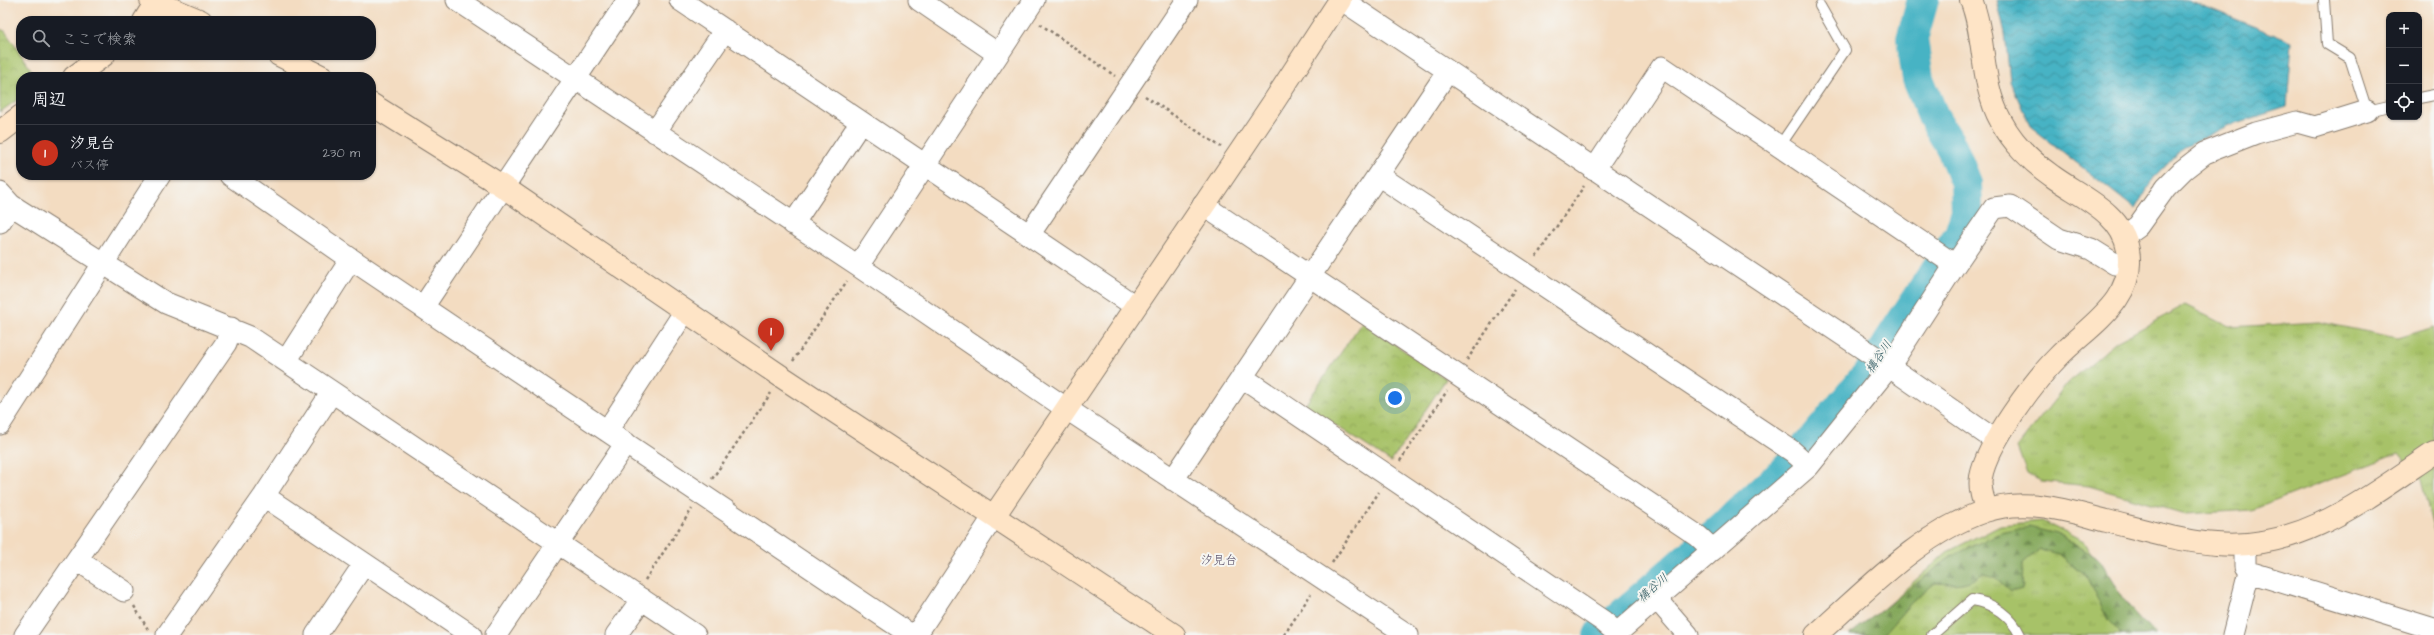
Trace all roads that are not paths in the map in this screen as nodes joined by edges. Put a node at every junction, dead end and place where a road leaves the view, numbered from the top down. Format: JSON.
{"nodes":[{"id":1,"x":458,"y":0,"type":"edge"},
{"id":2,"x":628,"y":0,"type":"edge"},
{"id":3,"x":680,"y":0,"type":"edge"},
{"id":4,"x":919,"y":0,"type":"edge"},
{"id":5,"x":1034,"y":0,"type":"edge"},
{"id":6,"x":1187,"y":0,"type":"edge"},
{"id":7,"x":1341,"y":0,"type":"edge"},
{"id":8,"x":1971,"y":0,"type":"edge"},
{"id":9,"x":2324,"y":0,"type":"edge"},
{"id":10,"x":154,"y":1,"type":"edge"},
{"id":11,"x":1820,"y":6,"type":"dead end"},
{"id":12,"x":146,"y":16,"type":"edge"},
{"id":13,"x":189,"y":16,"type":"edge"},
{"id":14,"x":725,"y":30,"type":"junction"},
{"id":15,"x":998,"y":54,"type":"junction"},
{"id":16,"x":97,"y":60,"type":"edge"},
{"id":17,"x":289,"y":60,"type":"edge"},
{"id":18,"x":1448,"y":71,"type":"junction"},
{"id":19,"x":81,"y":72,"type":"edge"},
{"id":20,"x":313,"y":72,"type":"edge"},
{"id":21,"x":576,"y":79,"type":"junction"},
{"id":22,"x":2434,"y":95,"type":"edge"},
{"id":23,"x":2422,"y":97,"type":"edge"},
{"id":24,"x":376,"y":107,"type":"edge"},
{"id":25,"x":2386,"y":107,"type":"edge"},
{"id":26,"x":2367,"y":111,"type":"junction"},
{"id":27,"x":16,"y":120,"type":"edge"},
{"id":28,"x":861,"y":122,"type":"junction"},
{"id":29,"x":0,"y":132,"type":"edge"},
{"id":30,"x":655,"y":132,"type":"junction"},
{"id":31,"x":1779,"y":147,"type":"junction"},
{"id":32,"x":924,"y":165,"type":"junction"},
{"id":33,"x":1594,"y":170,"type":"junction"},
{"id":34,"x":1378,"y":175,"type":"junction"},
{"id":35,"x":157,"y":180,"type":"edge"},
{"id":36,"x":237,"y":180,"type":"edge"},
{"id":37,"x":502,"y":186,"type":"junction"},
{"id":38,"x":1203,"y":206,"type":"junction"},
{"id":39,"x":4,"y":207,"type":"edge"},
{"id":40,"x":793,"y":224,"type":"junction"},
{"id":41,"x":1029,"y":235,"type":"junction"},
{"id":42,"x":2124,"y":236,"type":"junction"},
{"id":43,"x":351,"y":259,"type":"junction"},
{"id":44,"x":1947,"y":260,"type":"junction"},
{"id":45,"x":103,"y":262,"type":"junction"},
{"id":46,"x":2129,"y":263,"type":"junction"},
{"id":47,"x":858,"y":266,"type":"junction"},
{"id":48,"x":1310,"y":276,"type":"junction"},
{"id":49,"x":1134,"y":306,"type":"junction"},
{"id":50,"x":423,"y":307,"type":"junction"},
{"id":51,"x":685,"y":311,"type":"junction"},
{"id":52,"x":231,"y":328,"type":"junction"},
{"id":53,"x":286,"y":361,"type":"junction"},
{"id":54,"x":1881,"y":361,"type":"junction"},
{"id":55,"x":1242,"y":378,"type":"junction"},
{"id":56,"x":332,"y":392,"type":"junction"},
{"id":57,"x":1066,"y":409,"type":"junction"},
{"id":58,"x":0,"y":424,"type":"edge"},
{"id":59,"x":607,"y":431,"type":"junction"},
{"id":60,"x":1995,"y":440,"type":"junction"},
{"id":61,"x":626,"y":443,"type":"junction"},
{"id":62,"x":2434,"y":453,"type":"edge"},
{"id":63,"x":1802,"y":459,"type":"junction"},
{"id":64,"x":1173,"y":480,"type":"junction"},
{"id":65,"x":264,"y":496,"type":"junction"},
{"id":66,"x":1987,"y":510,"type":"junction"},
{"id":67,"x":994,"y":516,"type":"junction"},
{"id":68,"x":1707,"y":544,"type":"junction"},
{"id":69,"x":558,"y":545,"type":"junction"},
{"id":70,"x":2245,"y":545,"type":"junction"},
{"id":71,"x":77,"y":560,"type":"junction"},
{"id":72,"x":364,"y":564,"type":"junction"},
{"id":73,"x":2249,"y":572,"type":"junction"},
{"id":74,"x":124,"y":590,"type":"road end"},
{"id":75,"x":639,"y":597,"type":"junction"},
{"id":76,"x":1656,"y":599,"type":"junction"},
{"id":77,"x":2434,"y":629,"type":"edge"},
{"id":78,"x":1613,"y":630,"type":"edge"},
{"id":79,"x":25,"y":635,"type":"edge"},
{"id":80,"x":167,"y":635,"type":"edge"},
{"id":81,"x":316,"y":635,"type":"edge"},
{"id":82,"x":470,"y":635,"type":"edge"},
{"id":83,"x":496,"y":635,"type":"edge"},
{"id":84,"x":616,"y":635,"type":"edge"},
{"id":85,"x":695,"y":635,"type":"edge"},
{"id":86,"x":910,"y":635,"type":"edge"},
{"id":87,"x":916,"y":635,"type":"edge"},
{"id":88,"x":1174,"y":635,"type":"edge"},
{"id":89,"x":1408,"y":635,"type":"edge"},
{"id":90,"x":1688,"y":635,"type":"edge"},
{"id":91,"x":1816,"y":635,"type":"edge"},
{"id":92,"x":1932,"y":635,"type":"edge"},
{"id":93,"x":2020,"y":635,"type":"edge"},
{"id":94,"x":2233,"y":635,"type":"edge"}],
"edges":[{"from":1,"to":21,"type":"street"},
{"from":2,"to":21,"type":"street"},
{"from":3,"to":14,"type":"street"},
{"from":4,"to":15,"type":"street"},
{"from":5,"to":15,"type":"street"},
{"from":6,"to":41,"type":"street"},
{"from":7,"to":18,"type":"street"},
{"from":7,"to":38,"type":"street"},
{"from":8,"to":42,"type":"street"},
{"from":9,"to":26,"type":"lane"},
{"from":10,"to":12,"type":"street"},
{"from":10,"to":13,"type":"street"},
{"from":11,"to":31,"type":"lane"},
{"from":14,"to":28,"type":"street"},
{"from":14,"to":30,"type":"street"},
{"from":15,"to":32,"type":"street"},
{"from":16,"to":19,"type":"street"},
{"from":17,"to":20,"type":"street"},
{"from":18,"to":33,"type":"street"},
{"from":18,"to":34,"type":"street"},
{"from":21,"to":30,"type":"street"},
{"from":21,"to":37,"type":"street"},
{"from":22,"to":23,"type":"lane"},
{"from":24,"to":37,"type":"street"},
{"from":25,"to":26,"type":"lane"},
{"from":26,"to":42,"type":"street"},
{"from":27,"to":29,"type":"street"},
{"from":28,"to":32,"type":"street"},
{"from":28,"to":40,"type":"street"},
{"from":30,"to":40,"type":"street"},
{"from":31,"to":33,"type":"street"},
{"from":31,"to":44,"type":"street"},
{"from":32,"to":41,"type":"street"},
{"from":32,"to":47,"type":"street"},
{"from":33,"to":54,"type":"street"},
{"from":34,"to":48,"type":"street"},
{"from":34,"to":63,"type":"street"},
{"from":35,"to":45,"type":"street"},
{"from":36,"to":43,"type":"street"},
{"from":37,"to":50,"type":"street"},
{"from":37,"to":51,"type":"street"},
{"from":38,"to":48,"type":"street"},
{"from":38,"to":49,"type":"street"},
{"from":39,"to":45,"type":"street"},
{"from":40,"to":47,"type":"street"},
{"from":41,"to":49,"type":"street"},
{"from":42,"to":46,"type":"street"},
{"from":43,"to":50,"type":"street"},
{"from":43,"to":53,"type":"street"},
{"from":44,"to":46,"type":"street"},
{"from":44,"to":54,"type":"street"},
{"from":45,"to":52,"type":"street"},
{"from":45,"to":58,"type":"street"},
{"from":46,"to":60,"type":"street"},
{"from":47,"to":57,"type":"street"},
{"from":48,"to":55,"type":"street"},
{"from":48,"to":68,"type":"street"},
{"from":49,"to":57,"type":"street"},
{"from":50,"to":59,"type":"street"},
{"from":51,"to":59,"type":"street"},
{"from":51,"to":67,"type":"street"},
{"from":52,"to":53,"type":"street"},
{"from":52,"to":71,"type":"street"},
{"from":53,"to":56,"type":"street"},
{"from":54,"to":60,"type":"street"},
{"from":54,"to":63,"type":"street"},
{"from":55,"to":64,"type":"street"},
{"from":55,"to":78,"type":"street"},
{"from":56,"to":65,"type":"street"},
{"from":56,"to":69,"type":"street"},
{"from":57,"to":64,"type":"street"},
{"from":57,"to":67,"type":"street"},
{"from":59,"to":61,"type":"street"},
{"from":60,"to":66,"type":"street"},
{"from":61,"to":69,"type":"street"},
{"from":61,"to":86,"type":"street"},
{"from":62,"to":70,"type":"street"},
{"from":63,"to":68,"type":"street"},
{"from":64,"to":89,"type":"street"},
{"from":65,"to":72,"type":"street"},
{"from":65,"to":80,"type":"street"},
{"from":66,"to":70,"type":"street"},
{"from":66,"to":91,"type":"street"},
{"from":67,"to":87,"type":"street"},
{"from":67,"to":88,"type":"street"},
{"from":68,"to":76,"type":"street"},
{"from":69,"to":75,"type":"street"},
{"from":69,"to":83,"type":"street"},
{"from":70,"to":73,"type":"street"},
{"from":71,"to":74,"type":"street"},
{"from":71,"to":79,"type":"street"},
{"from":72,"to":81,"type":"street"},
{"from":72,"to":82,"type":"street"},
{"from":73,"to":77,"type":"street"},
{"from":73,"to":94,"type":"street"},
{"from":75,"to":84,"type":"street"},
{"from":75,"to":85,"type":"street"},
{"from":76,"to":78,"type":"street"},
{"from":76,"to":90,"type":"street"},
{"from":92,"to":93,"type":"lane"}]}
